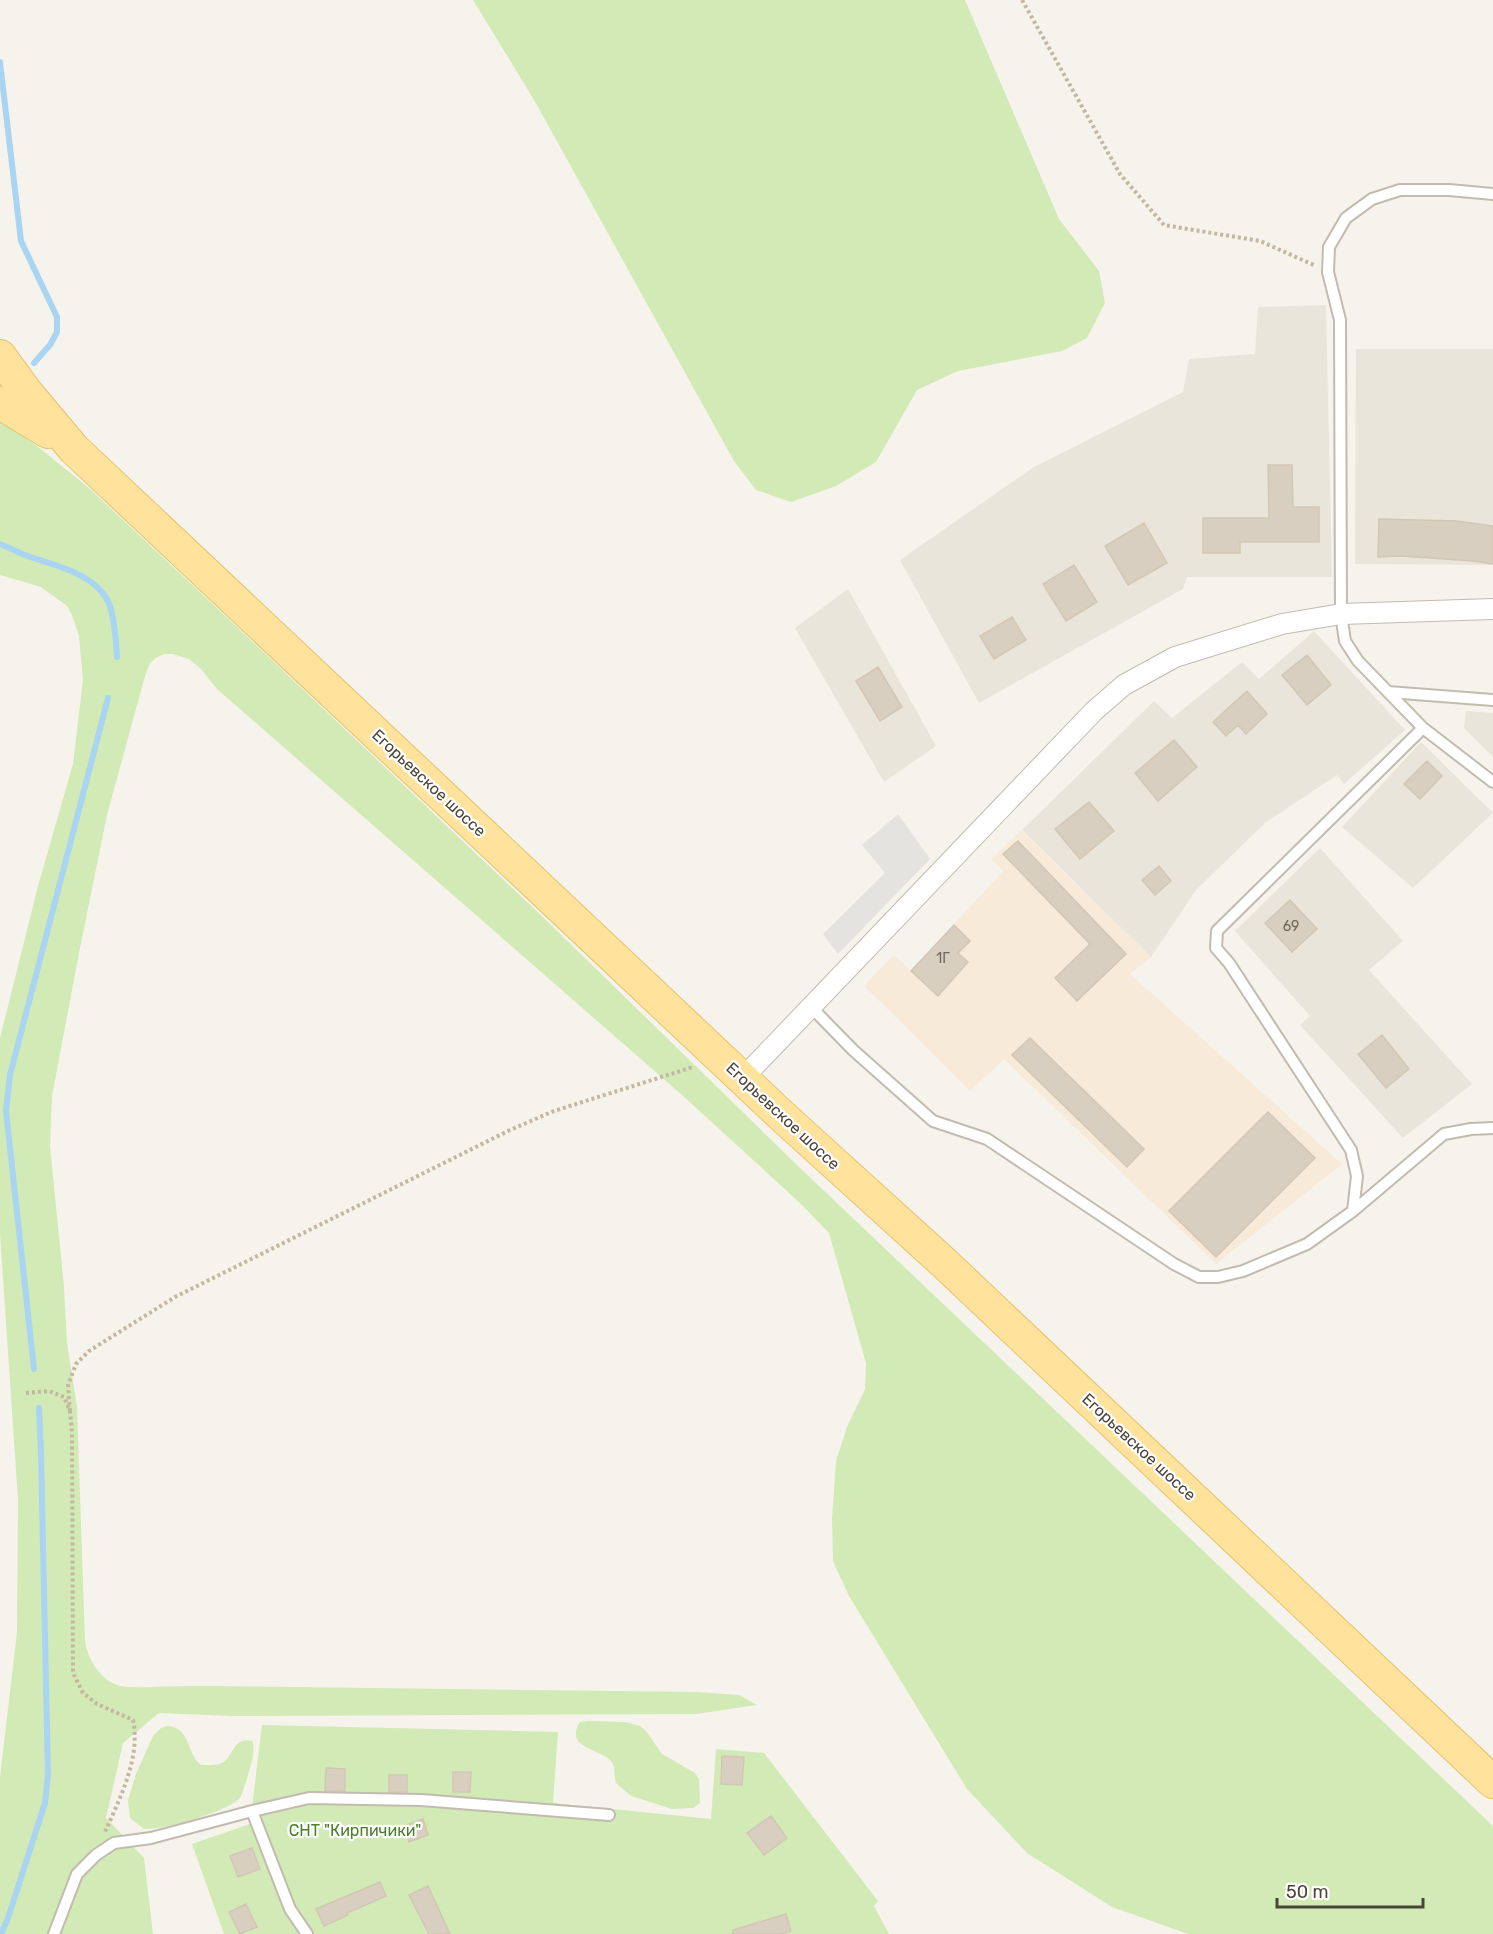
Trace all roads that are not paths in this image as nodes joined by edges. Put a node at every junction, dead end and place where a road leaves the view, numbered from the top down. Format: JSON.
{"nodes":[{"id":1,"x":1493,"y":194,"type":"edge"},
{"id":2,"x":0,"y":356,"type":"edge"},
{"id":3,"x":0,"y":403,"type":"edge"},
{"id":4,"x":74,"y":449,"type":"junction"},
{"id":5,"x":1493,"y":609,"type":"edge"},
{"id":6,"x":1341,"y":614,"type":"junction"},
{"id":7,"x":1388,"y":692,"type":"junction"},
{"id":8,"x":1493,"y":700,"type":"edge"},
{"id":9,"x":1423,"y":728,"type":"junction"},
{"id":10,"x":1493,"y":782,"type":"edge"},
{"id":11,"x":811,"y":1007,"type":"junction"},
{"id":12,"x":742,"y":1079,"type":"junction"},
{"id":13,"x":1493,"y":1128,"type":"edge"},
{"id":14,"x":1353,"y":1211,"type":"junction"},
{"id":15,"x":1493,"y":1782,"type":"edge"},
{"id":16,"x":252,"y":1811,"type":"junction"},
{"id":17,"x":609,"y":1815,"type":"dead end"},
{"id":18,"x":54,"y":1934,"type":"edge"},
{"id":19,"x":307,"y":1934,"type":"edge"}],
"edges":[{"from":1,"to":6,"type":"lane"},
{"from":2,"to":4,"type":"main road","name":"Егорьевское шоссе"},
{"from":3,"to":4,"type":"main road","name":"Егорьевское шоссе"},
{"from":4,"to":12,"type":"main road","name":"Егорьевское шоссе"},
{"from":5,"to":6,"type":"street"},
{"from":6,"to":7,"type":"lane"},
{"from":6,"to":11,"type":"street"},
{"from":7,"to":8,"type":"lane"},
{"from":7,"to":9,"type":"lane"},
{"from":9,"to":10,"type":"lane"},
{"from":9,"to":14,"type":"lane"},
{"from":11,"to":12,"type":"street"},
{"from":11,"to":14,"type":"lane"},
{"from":12,"to":15,"type":"main road","name":"Егорьевское шоссе"},
{"from":13,"to":14,"type":"lane"},
{"from":16,"to":17,"type":"lane"},
{"from":16,"to":18,"type":"lane"},
{"from":16,"to":19,"type":"lane"}]}
